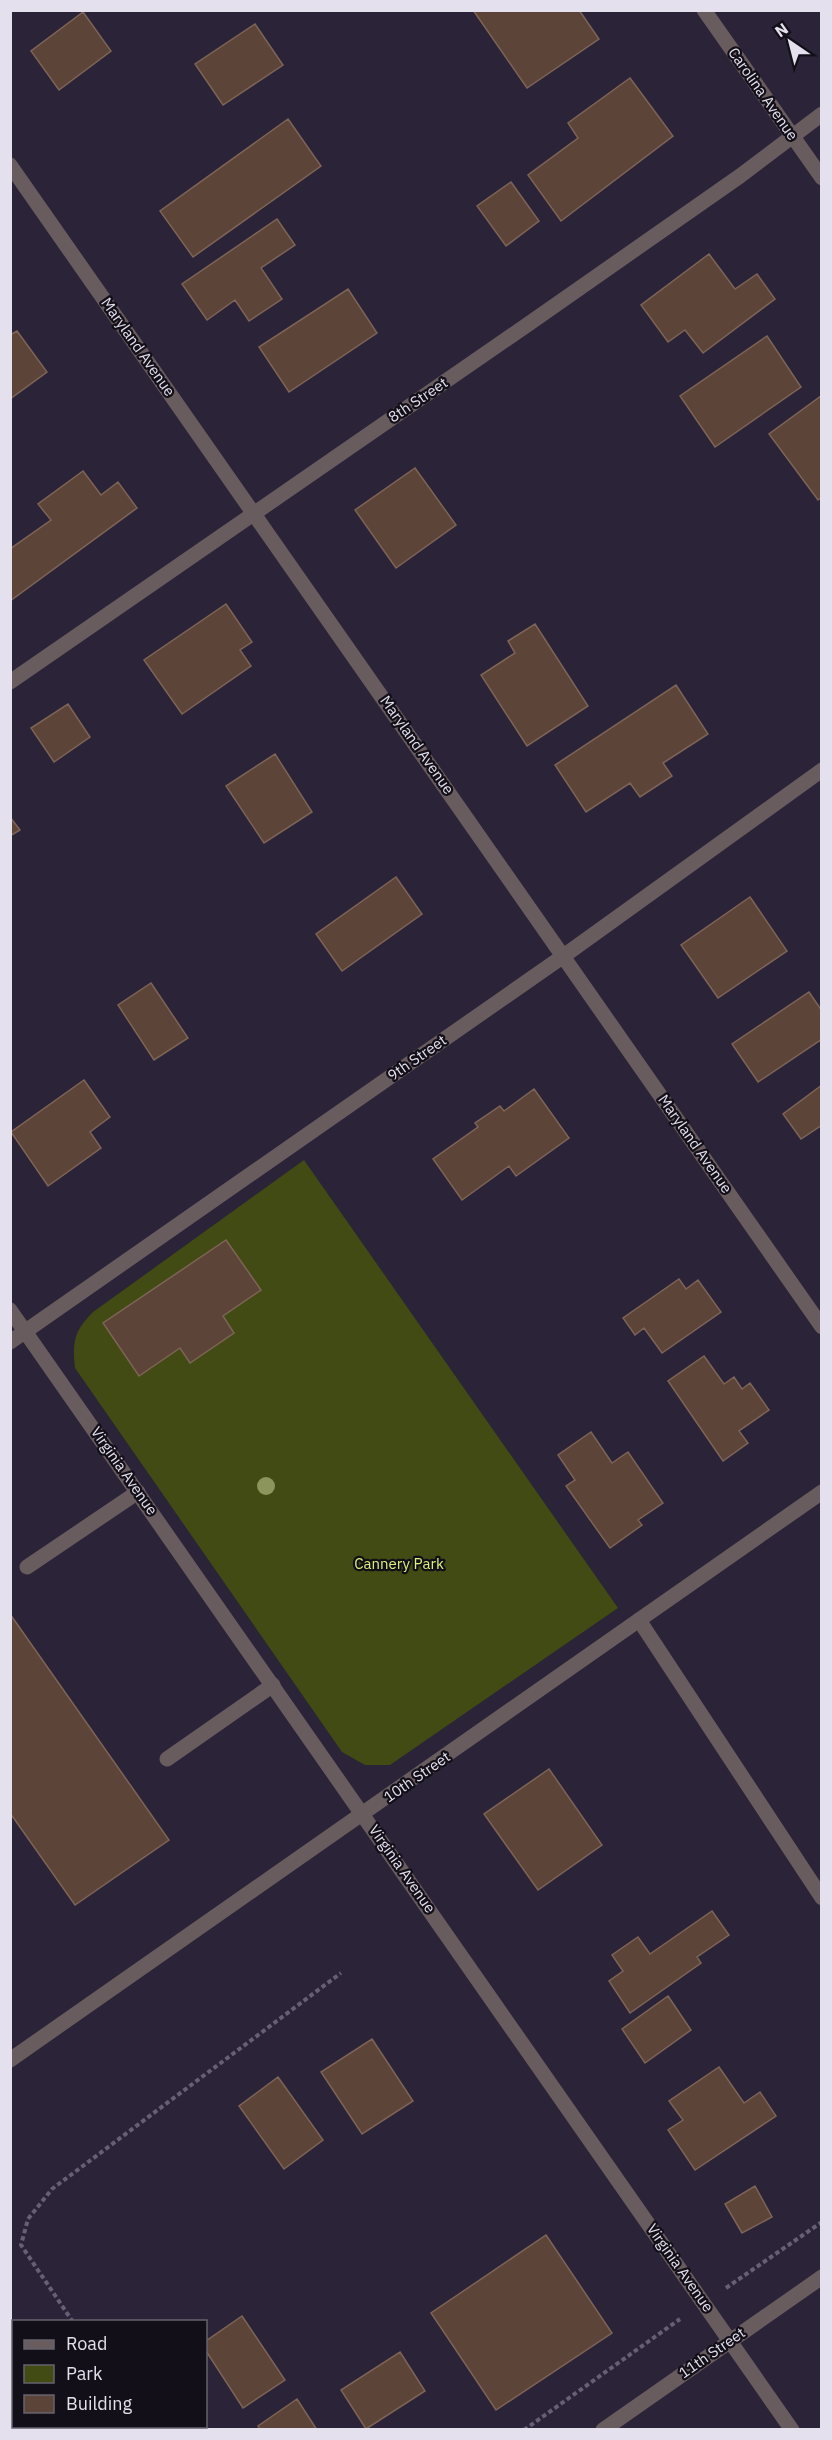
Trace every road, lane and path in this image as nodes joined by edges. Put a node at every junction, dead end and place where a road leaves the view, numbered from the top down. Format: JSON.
{"nodes":[{"id":1,"x":704,"y":10,"type":"edge"},
{"id":2,"x":822,"y":114,"type":"edge"},
{"id":3,"x":791,"y":135,"type":"junction"},
{"id":4,"x":10,"y":165,"type":"edge"},
{"id":5,"x":822,"y":178,"type":"edge"},
{"id":6,"x":253,"y":513,"type":"junction"},
{"id":7,"x":10,"y":682,"type":"edge"},
{"id":8,"x":822,"y":770,"type":"edge"},
{"id":9,"x":565,"y":956,"type":"junction"},
{"id":10,"x":10,"y":1310,"type":"edge"},
{"id":11,"x":822,"y":1327,"type":"edge"},
{"id":12,"x":25,"y":1332,"type":"junction"},
{"id":13,"x":10,"y":1342,"type":"edge"},
{"id":14,"x":138,"y":1492,"type":"junction"},
{"id":15,"x":822,"y":1492,"type":"edge"},
{"id":16,"x":27,"y":1567,"type":"dead end"},
{"id":17,"x":639,"y":1620,"type":"junction"},
{"id":18,"x":273,"y":1685,"type":"junction"},
{"id":19,"x":167,"y":1759,"type":"dead end"},
{"id":20,"x":364,"y":1815,"type":"junction"},
{"id":21,"x":822,"y":1898,"type":"edge"},
{"id":22,"x":341,"y":1973,"type":"dead end"},
{"id":23,"x":10,"y":2060,"type":"edge"},
{"id":24,"x":822,"y":2222,"type":"edge"},
{"id":25,"x":822,"y":2277,"type":"edge"},
{"id":26,"x":704,"y":2302,"type":"junction"},
{"id":27,"x":72,"y":2320,"type":"edge"},
{"id":28,"x":730,"y":2340,"type":"junction"},
{"id":29,"x":524,"y":2430,"type":"edge"},
{"id":30,"x":603,"y":2430,"type":"edge"},
{"id":31,"x":792,"y":2430,"type":"edge"}],
"edges":[{"from":1,"to":3,"type":"street","name":"Carolina Avenue"},
{"from":2,"to":3,"type":"street","name":"8th Street"},
{"from":3,"to":5,"type":"street","name":"Carolina Avenue"},
{"from":3,"to":6,"type":"street","name":"8th Street"},
{"from":4,"to":6,"type":"street","name":"Maryland Avenue"},
{"from":6,"to":7,"type":"street","name":"8th Street"},
{"from":6,"to":9,"type":"street","name":"Maryland Avenue"},
{"from":8,"to":9,"type":"street","name":"9th Street"},
{"from":9,"to":11,"type":"street","name":"Maryland Avenue"},
{"from":9,"to":12,"type":"street","name":"9th Street"},
{"from":10,"to":12,"type":"street","name":"Virginia Avenue"},
{"from":12,"to":13,"type":"street","name":"9th Street"},
{"from":12,"to":14,"type":"street","name":"Virginia Avenue"},
{"from":14,"to":16,"type":"street"},
{"from":14,"to":18,"type":"street","name":"Virginia Avenue"},
{"from":15,"to":17,"type":"street","name":"10th Street"},
{"from":17,"to":20,"type":"street","name":"10th Street"},
{"from":17,"to":21,"type":"street"},
{"from":18,"to":19,"type":"street"},
{"from":18,"to":20,"type":"street","name":"Virginia Avenue"},
{"from":20,"to":23,"type":"street","name":"10th Street"},
{"from":20,"to":26,"type":"street","name":"Virginia Avenue"},
{"from":22,"to":27,"type":"path"},
{"from":24,"to":26,"type":"path"},
{"from":25,"to":28,"type":"street","name":"11th Street"},
{"from":26,"to":28,"type":"street","name":"Virginia Avenue"},
{"from":26,"to":29,"type":"path"},
{"from":28,"to":30,"type":"street","name":"11th Street"},
{"from":28,"to":31,"type":"street","name":"Virginia Avenue"}]}
